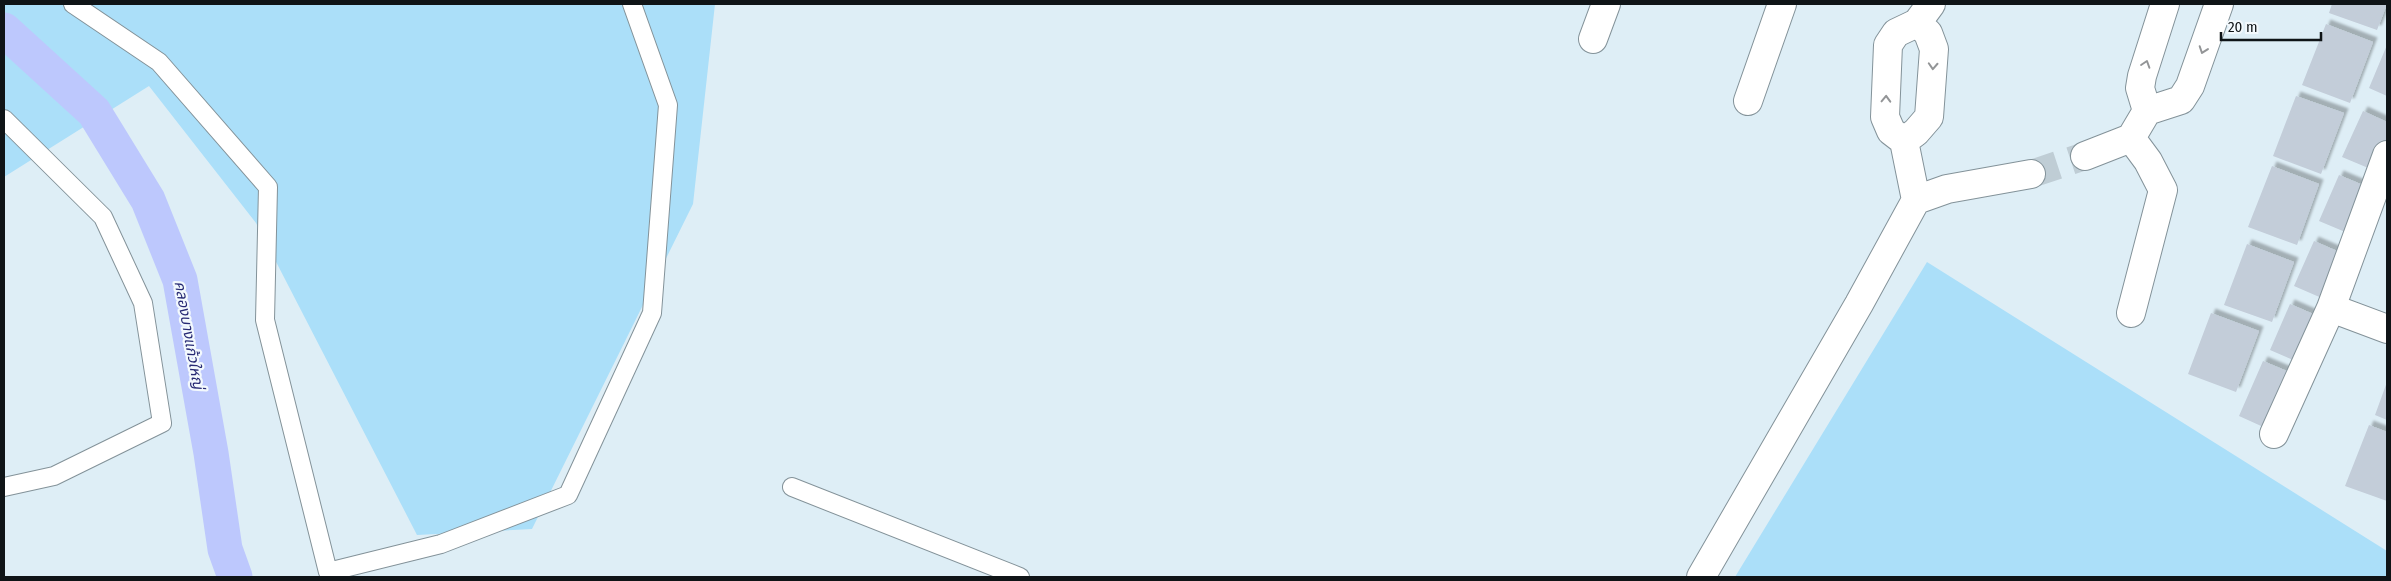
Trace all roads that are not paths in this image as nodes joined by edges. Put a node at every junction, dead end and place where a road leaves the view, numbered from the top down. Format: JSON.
{"nodes":[{"id":1,"x":73,"y":4,"type":"edge"},
{"id":2,"x":632,"y":4,"type":"edge"},
{"id":3,"x":1606,"y":4,"type":"edge"},
{"id":4,"x":1782,"y":4,"type":"edge"},
{"id":5,"x":2165,"y":4,"type":"edge"},
{"id":6,"x":2219,"y":4,"type":"edge"},
{"id":7,"x":1924,"y":14,"type":"edge"},
{"id":8,"x":1593,"y":40,"type":"dead end"},
{"id":9,"x":1748,"y":101,"type":"dead end"},
{"id":10,"x":2147,"y":112,"type":"junction"},
{"id":11,"x":4,"y":120,"type":"edge"},
{"id":12,"x":2131,"y":138,"type":"junction"},
{"id":13,"x":1904,"y":141,"type":"junction"},
{"id":14,"x":2387,"y":155,"type":"edge"},
{"id":15,"x":2085,"y":156,"type":"tunnel mouth"},
{"id":16,"x":2031,"y":174,"type":"tunnel mouth"},
{"id":17,"x":1916,"y":200,"type":"junction"},
{"id":18,"x":2331,"y":308,"type":"junction"},
{"id":19,"x":2131,"y":313,"type":"dead end"},
{"id":20,"x":2387,"y":329,"type":"edge"},
{"id":21,"x":2274,"y":434,"type":"dead end"},
{"id":22,"x":4,"y":487,"type":"edge"},
{"id":23,"x":792,"y":488,"type":"dead end"},
{"id":24,"x":1020,"y":577,"type":"edge"},
{"id":25,"x":1701,"y":577,"type":"edge"}],
"edges":[{"from":1,"to":2,"type":"lane"},
{"from":3,"to":8,"type":"street"},
{"from":4,"to":9,"type":"street"},
{"from":10,"to":5,"type":"street","one_way":true},
{"from":6,"to":10,"type":"street","one_way":true},
{"from":7,"to":13,"type":"street","one_way":true},
{"from":13,"to":7,"type":"street","one_way":true},
{"from":10,"to":12,"type":"street"},
{"from":11,"to":22,"type":"lane"},
{"from":12,"to":15,"type":"street"},
{"from":12,"to":19,"type":"street"},
{"from":13,"to":17,"type":"street"},
{"from":14,"to":18,"type":"street"},
{"from":16,"to":17,"type":"street"},
{"from":17,"to":25,"type":"street"},
{"from":18,"to":20,"type":"street"},
{"from":18,"to":21,"type":"street"},
{"from":23,"to":24,"type":"lane"}]}
